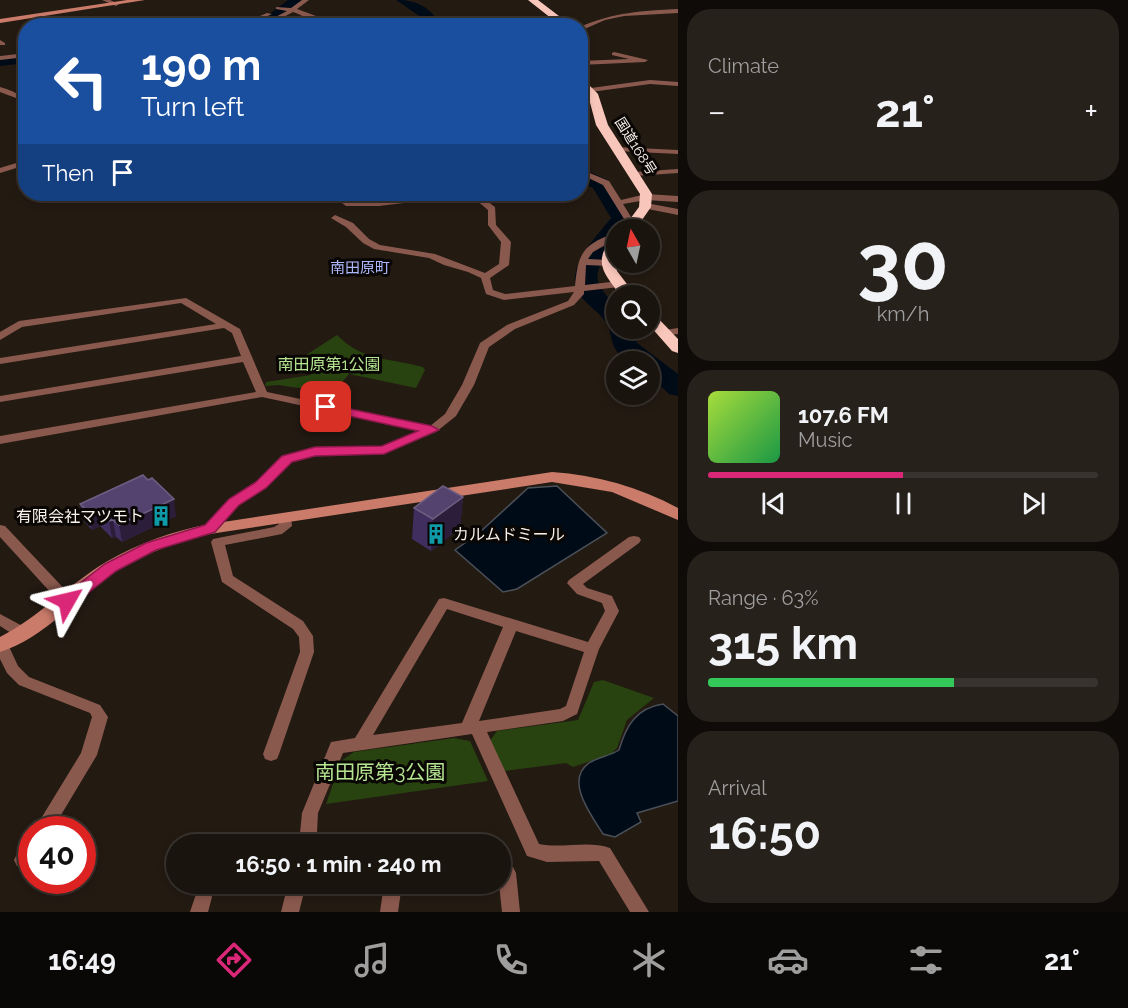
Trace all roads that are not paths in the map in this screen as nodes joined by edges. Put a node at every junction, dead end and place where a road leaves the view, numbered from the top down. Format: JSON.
{"nodes":[{"id":1,"x":105,"y":0,"type":"edge"},
{"id":2,"x":141,"y":0,"type":"edge"},
{"id":3,"x":306,"y":0,"type":"edge"},
{"id":4,"x":532,"y":0,"type":"edge"},
{"id":5,"x":273,"y":2,"type":"dead end"},
{"id":6,"x":116,"y":4,"type":"junction"},
{"id":7,"x":278,"y":8,"type":"junction"},
{"id":8,"x":293,"y":10,"type":"junction"},
{"id":9,"x":678,"y":11,"type":"edge"},
{"id":10,"x":18,"y":18,"type":"edge"},
{"id":11,"x":20,"y":18,"type":"edge"},
{"id":12,"x":256,"y":18,"type":"edge"},
{"id":13,"x":277,"y":18,"type":"edge"},
{"id":14,"x":315,"y":18,"type":"edge"},
{"id":15,"x":557,"y":18,"type":"edge"},
{"id":16,"x":0,"y":21,"type":"edge"},
{"id":17,"x":588,"y":26,"type":"edge"},
{"id":18,"x":614,"y":54,"type":"dead end"},
{"id":19,"x":18,"y":56,"type":"edge"},
{"id":20,"x":0,"y":58,"type":"edge"},
{"id":21,"x":18,"y":62,"type":"edge"},
{"id":22,"x":588,"y":63,"type":"edge"},
{"id":23,"x":0,"y":64,"type":"edge"},
{"id":24,"x":678,"y":84,"type":"edge"},
{"id":25,"x":588,"y":87,"type":"edge"},
{"id":26,"x":0,"y":89,"type":"edge"},
{"id":27,"x":591,"y":90,"type":"junction"},
{"id":28,"x":18,"y":97,"type":"edge"},
{"id":29,"x":618,"y":149,"type":"junction"},
{"id":30,"x":678,"y":152,"type":"edge"},
{"id":31,"x":18,"y":165,"type":"edge"},
{"id":32,"x":0,"y":171,"type":"edge"},
{"id":33,"x":678,"y":171,"type":"edge"},
{"id":34,"x":634,"y":174,"type":"junction"},
{"id":35,"x":588,"y":175,"type":"edge"},
{"id":36,"x":678,"y":199,"type":"edge"},
{"id":37,"x":396,"y":201,"type":"edge"},
{"id":38,"x":482,"y":201,"type":"edge"},
{"id":39,"x":646,"y":201,"type":"junction"},
{"id":40,"x":346,"y":203,"type":"dead end"},
{"id":41,"x":618,"y":203,"type":"junction"},
{"id":42,"x":678,"y":212,"type":"edge"},
{"id":43,"x":335,"y":219,"type":"dead end"},
{"id":44,"x":626,"y":219,"type":"edge"},
{"id":45,"x":635,"y":219,"type":"edge"},
{"id":46,"x":606,"y":241,"type":"edge"},
{"id":47,"x":582,"y":262,"type":"junction"},
{"id":48,"x":606,"y":263,"type":"edge"},
{"id":49,"x":611,"y":273,"type":"edge"},
{"id":50,"x":485,"y":277,"type":"junction"},
{"id":51,"x":619,"y":284,"type":"joint"},
{"id":52,"x":579,"y":289,"type":"junction"},
{"id":53,"x":227,"y":325,"type":"junction"},
{"id":54,"x":671,"y":332,"type":"edge"},
{"id":55,"x":0,"y":337,"type":"edge"},
{"id":56,"x":678,"y":348,"type":"edge"},
{"id":57,"x":248,"y":358,"type":"junction"},
{"id":58,"x":0,"y":361,"type":"edge"},
{"id":59,"x":262,"y":394,"type":"junction"},
{"id":60,"x":0,"y":399,"type":"edge"},
{"id":61,"x":432,"y":430,"type":"junction"},
{"id":62,"x":0,"y":440,"type":"edge"},
{"id":63,"x":678,"y":515,"type":"edge"},
{"id":64,"x":285,"y":517,"type":"junction"},
{"id":65,"x":0,"y":529,"type":"edge"},
{"id":66,"x":210,"y":529,"type":"junction"},
{"id":67,"x":634,"y":540,"type":"dead end"},
{"id":68,"x":67,"y":601,"type":"junction"},
{"id":69,"x":0,"y":619,"type":"edge"},
{"id":70,"x":511,"y":625,"type":"junction"},
{"id":71,"x":23,"y":633,"type":"junction"},
{"id":72,"x":1,"y":645,"type":"edge"},
{"id":73,"x":592,"y":649,"type":"junction"},
{"id":74,"x":472,"y":727,"type":"junction"},
{"id":75,"x":360,"y":743,"type":"junction"},
{"id":76,"x":271,"y":754,"type":"dead end"},
{"id":77,"x":51,"y":816,"type":"edge"},
{"id":78,"x":308,"y":834,"type":"edge"},
{"id":79,"x":294,"y":894,"type":"edge"},
{"id":80,"x":392,"y":894,"type":"edge"},
{"id":81,"x":509,"y":894,"type":"edge"},
{"id":82,"x":290,"y":912,"type":"edge"},
{"id":83,"x":389,"y":912,"type":"edge"},
{"id":84,"x":511,"y":912,"type":"edge"},
{"id":85,"x":640,"y":912,"type":"edge"}],
"edges":[{"from":1,"to":6,"type":"street"},
{"from":2,"to":6,"type":"street"},
{"from":3,"to":8,"type":"street"},
{"from":4,"to":15,"type":"highway"},
{"from":5,"to":7,"type":"street"},
{"from":6,"to":11,"type":"street"},
{"from":7,"to":8,"type":"street"},
{"from":7,"to":12,"type":"street"},
{"from":8,"to":13,"type":"street"},
{"from":8,"to":14,"type":"street"},
{"from":9,"to":17,"type":"street"},
{"from":10,"to":16,"type":"street"},
{"from":18,"to":22,"type":"street"},
{"from":19,"to":20,"type":"street"},
{"from":21,"to":23,"type":"street"},
{"from":24,"to":27,"type":"street"},
{"from":25,"to":27,"type":"highway"},
{"from":26,"to":28,"type":"street"},
{"from":27,"to":29,"type":"highway","name":"国道168号"},
{"from":29,"to":30,"type":"street"},
{"from":29,"to":34,"type":"highway","name":"国道168号"},
{"from":31,"to":32,"type":"street"},
{"from":33,"to":34,"type":"street"},
{"from":34,"to":39,"type":"highway","name":"国道168号"},
{"from":35,"to":41,"type":"street"},
{"from":36,"to":39,"type":"street"},
{"from":37,"to":40,"type":"street"},
{"from":38,"to":50,"type":"street"},
{"from":39,"to":41,"type":"street"},
{"from":39,"to":42,"type":"street"},
{"from":39,"to":45,"type":"highway"},
{"from":41,"to":44,"type":"street"},
{"from":43,"to":50,"type":"street"},
{"from":46,"to":47,"type":"street"},
{"from":47,"to":48,"type":"street"},
{"from":47,"to":52,"type":"street"},
{"from":49,"to":51,"type":"highway"},
{"from":50,"to":52,"type":"street"},
{"from":51,"to":52,"type":"street"},
{"from":52,"to":61,"type":"street"},
{"from":53,"to":55,"type":"street"},
{"from":53,"to":57,"type":"street"},
{"from":53,"to":58,"type":"street"},
{"from":54,"to":56,"type":"highway"},
{"from":57,"to":59,"type":"street"},
{"from":57,"to":60,"type":"street"},
{"from":59,"to":61,"type":"street"},
{"from":59,"to":62,"type":"street"},
{"from":61,"to":66,"type":"street"},
{"from":63,"to":64,"type":"street"},
{"from":64,"to":66,"type":"street"},
{"from":64,"to":76,"type":"street"},
{"from":65,"to":68,"type":"street"},
{"from":66,"to":68,"type":"street"},
{"from":67,"to":73,"type":"street"},
{"from":68,"to":71,"type":"street"},
{"from":69,"to":71,"type":"street"},
{"from":70,"to":73,"type":"street"},
{"from":70,"to":74,"type":"street"},
{"from":70,"to":75,"type":"street"},
{"from":71,"to":72,"type":"street"},
{"from":72,"to":77,"type":"street"},
{"from":73,"to":74,"type":"street"},
{"from":74,"to":75,"type":"street"},
{"from":74,"to":85,"type":"street"},
{"from":75,"to":78,"type":"street"},
{"from":79,"to":82,"type":"street"},
{"from":80,"to":83,"type":"street"},
{"from":81,"to":84,"type":"street"}]}
